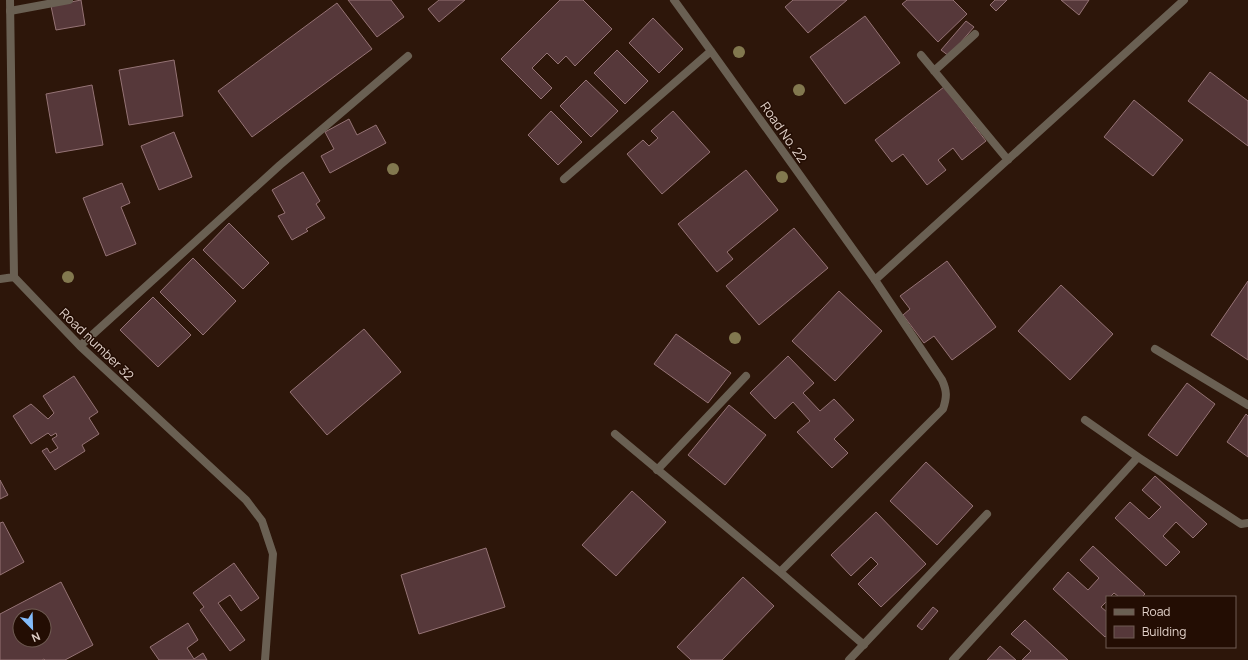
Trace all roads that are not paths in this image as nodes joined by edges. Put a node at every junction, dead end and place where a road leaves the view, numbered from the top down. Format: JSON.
{"nodes":[{"id":1,"x":10,"y":0,"type":"edge"},
{"id":2,"x":69,"y":0,"type":"edge"},
{"id":3,"x":674,"y":0,"type":"edge"},
{"id":4,"x":1184,"y":0,"type":"edge"},
{"id":5,"x":10,"y":11,"type":"junction"},
{"id":6,"x":975,"y":34,"type":"dead end"},
{"id":7,"x":711,"y":50,"type":"junction"},
{"id":8,"x":921,"y":55,"type":"dead end"},
{"id":9,"x":408,"y":56,"type":"dead end"},
{"id":10,"x":934,"y":71,"type":"junction"},
{"id":11,"x":1008,"y":160,"type":"junction"},
{"id":12,"x":564,"y":179,"type":"dead end"},
{"id":13,"x":14,"y":277,"type":"junction"},
{"id":14,"x":0,"y":279,"type":"edge"},
{"id":15,"x":875,"y":280,"type":"junction"},
{"id":16,"x":80,"y":346,"type":"junction"},
{"id":17,"x":1155,"y":348,"type":"dead end"},
{"id":18,"x":746,"y":376,"type":"dead end"},
{"id":19,"x":1248,"y":405,"type":"edge"},
{"id":20,"x":1085,"y":420,"type":"dead end"},
{"id":21,"x":614,"y":434,"type":"dead end"},
{"id":22,"x":1138,"y":457,"type":"junction"},
{"id":23,"x":656,"y":470,"type":"junction"},
{"id":24,"x":987,"y":514,"type":"dead end"},
{"id":25,"x":1248,"y":523,"type":"edge"},
{"id":26,"x":780,"y":572,"type":"junction"},
{"id":27,"x":864,"y":645,"type":"junction"},
{"id":28,"x":265,"y":660,"type":"edge"},
{"id":29,"x":849,"y":660,"type":"edge"},
{"id":30,"x":953,"y":660,"type":"edge"}],
"edges":[{"from":1,"to":5,"type":"street"},
{"from":2,"to":5,"type":"street"},
{"from":3,"to":7,"type":"street","name":"Road No. 22"},
{"from":4,"to":11,"type":"street"},
{"from":5,"to":13,"type":"street"},
{"from":6,"to":10,"type":"street"},
{"from":7,"to":12,"type":"street"},
{"from":7,"to":15,"type":"street","name":"Road No. 22"},
{"from":8,"to":10,"type":"street"},
{"from":9,"to":16,"type":"street"},
{"from":10,"to":11,"type":"street"},
{"from":11,"to":15,"type":"street"},
{"from":13,"to":14,"type":"street"},
{"from":13,"to":16,"type":"street","name":"Road number 32"},
{"from":15,"to":26,"type":"street","name":"Road No. 22"},
{"from":16,"to":28,"type":"street","name":"Road number 32"},
{"from":17,"to":19,"type":"street"},
{"from":18,"to":23,"type":"street"},
{"from":20,"to":22,"type":"street"},
{"from":21,"to":23,"type":"street"},
{"from":22,"to":25,"type":"street"},
{"from":22,"to":30,"type":"street"},
{"from":23,"to":26,"type":"street"},
{"from":24,"to":27,"type":"street"},
{"from":26,"to":27,"type":"street"},
{"from":27,"to":29,"type":"street"}]}
